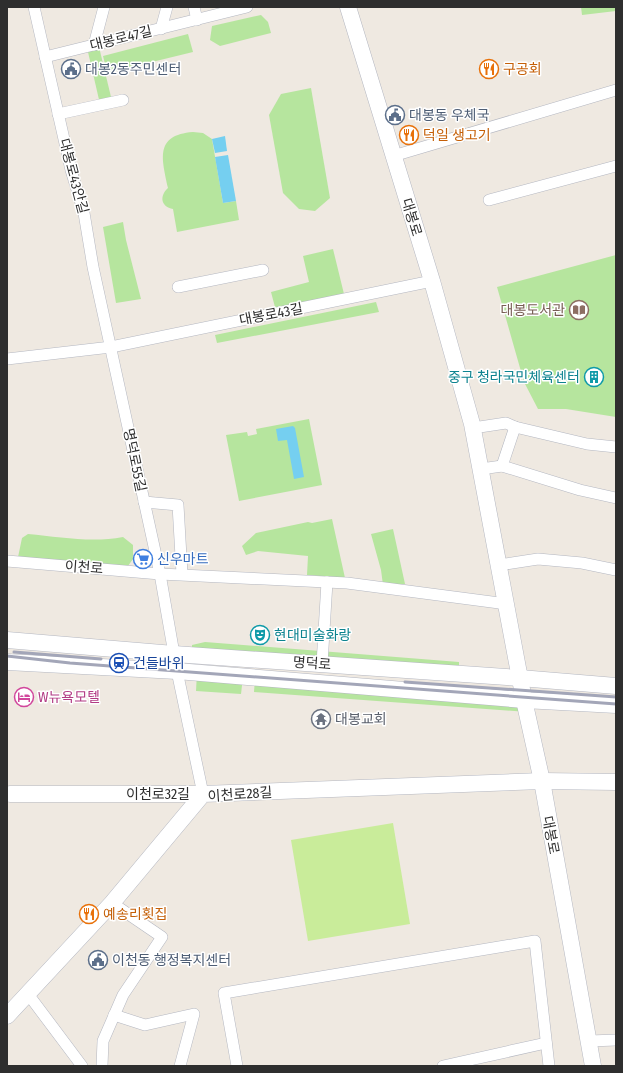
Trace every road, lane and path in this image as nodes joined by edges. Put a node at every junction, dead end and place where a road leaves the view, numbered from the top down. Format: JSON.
{"nodes":[{"id":1,"x":34,"y":7,"type":"edge"},
{"id":2,"x":104,"y":7,"type":"edge"},
{"id":3,"x":167,"y":7,"type":"edge"},
{"id":4,"x":194,"y":7,"type":"edge"},
{"id":5,"x":247,"y":7,"type":"edge"},
{"id":6,"x":348,"y":7,"type":"edge"},
{"id":7,"x":197,"y":20,"type":"junction"},
{"id":8,"x":160,"y":29,"type":"junction"},
{"id":9,"x":94,"y":45,"type":"junction"},
{"id":10,"x":45,"y":57,"type":"junction"},
{"id":11,"x":616,"y":90,"type":"edge"},
{"id":12,"x":123,"y":100,"type":"dead end"},
{"id":13,"x":58,"y":114,"type":"junction"},
{"id":14,"x":393,"y":156,"type":"junction"},
{"id":15,"x":616,"y":166,"type":"edge"},
{"id":16,"x":489,"y":200,"type":"dead end"},
{"id":17,"x":263,"y":270,"type":"dead end"},
{"id":18,"x":432,"y":281,"type":"junction"},
{"id":19,"x":178,"y":287,"type":"dead end"},
{"id":20,"x":110,"y":347,"type":"junction"},
{"id":21,"x":7,"y":359,"type":"edge"},
{"id":22,"x":515,"y":427,"type":"junction"},
{"id":23,"x":473,"y":428,"type":"junction"},
{"id":24,"x":616,"y":447,"type":"edge"},
{"id":25,"x":502,"y":466,"type":"junction"},
{"id":26,"x":481,"y":469,"type":"junction"},
{"id":27,"x":616,"y":498,"type":"edge"},
{"id":28,"x":144,"y":502,"type":"junction"},
{"id":29,"x":7,"y":561,"type":"edge"},
{"id":30,"x":500,"y":564,"type":"junction"},
{"id":31,"x":616,"y":570,"type":"edge"},
{"id":32,"x":160,"y":574,"type":"junction"},
{"id":33,"x":182,"y":574,"type":"junction"},
{"id":34,"x":327,"y":582,"type":"junction"},
{"id":35,"x":507,"y":604,"type":"junction"},
{"id":36,"x":7,"y":640,"type":"edge"},
{"id":37,"x":174,"y":654,"type":"junction"},
{"id":38,"x":7,"y":662,"type":"edge"},
{"id":39,"x":322,"y":664,"type":"junction"},
{"id":40,"x":177,"y":671,"type":"junction"},
{"id":41,"x":520,"y":678,"type":"junction"},
{"id":42,"x":616,"y":686,"type":"edge"},
{"id":43,"x":524,"y":700,"type":"junction"},
{"id":44,"x":616,"y":705,"type":"edge"},
{"id":45,"x":542,"y":781,"type":"junction"},
{"id":46,"x":616,"y":782,"type":"edge"},
{"id":47,"x":203,"y":794,"type":"junction"},
{"id":48,"x":8,"y":795,"type":"edge"},
{"id":49,"x":112,"y":902,"type":"junction"},
{"id":50,"x":28,"y":994,"type":"junction"},
{"id":51,"x":7,"y":1016,"type":"edge"},
{"id":52,"x":114,"y":1016,"type":"junction"},
{"id":53,"x":616,"y":1040,"type":"edge"},
{"id":54,"x":590,"y":1041,"type":"junction"},
{"id":55,"x":546,"y":1043,"type":"junction"},
{"id":56,"x":82,"y":1066,"type":"edge"},
{"id":57,"x":102,"y":1066,"type":"edge"},
{"id":58,"x":180,"y":1066,"type":"edge"},
{"id":59,"x":237,"y":1066,"type":"edge"},
{"id":60,"x":443,"y":1066,"type":"edge"},
{"id":61,"x":549,"y":1066,"type":"edge"},
{"id":62,"x":593,"y":1066,"type":"edge"}],
"edges":[{"from":1,"to":10,"type":"street","name":"대봉로43안길"},
{"from":2,"to":9,"type":"street"},
{"from":3,"to":8,"type":"street"},
{"from":4,"to":7,"type":"street"},
{"from":5,"to":7,"type":"street","name":"대봉로47길"},
{"from":6,"to":14,"type":"street","name":"대봉로"},
{"from":7,"to":8,"type":"street","name":"대봉로47길"},
{"from":8,"to":9,"type":"street","name":"대봉로47길"},
{"from":9,"to":10,"type":"street","name":"대봉로47길"},
{"from":10,"to":13,"type":"street","name":"대봉로43안길"},
{"from":11,"to":14,"type":"street"},
{"from":12,"to":13,"type":"street"},
{"from":13,"to":20,"type":"street","name":"대봉로43안길"},
{"from":14,"to":18,"type":"street","name":"대봉로"},
{"from":15,"to":16,"type":"street"},
{"from":17,"to":19,"type":"street"},
{"from":18,"to":20,"type":"street","name":"대봉로43길"},
{"from":18,"to":23,"type":"street","name":"대봉로"},
{"from":20,"to":21,"type":"street","name":"대봉로43길"},
{"from":20,"to":28,"type":"street","name":"명덕로55길"},
{"from":22,"to":23,"type":"street"},
{"from":22,"to":24,"type":"street"},
{"from":22,"to":25,"type":"street"},
{"from":23,"to":26,"type":"street","name":"대봉로"},
{"from":25,"to":26,"type":"street"},
{"from":25,"to":27,"type":"street"},
{"from":26,"to":30,"type":"street","name":"대봉로"},
{"from":28,"to":32,"type":"street","name":"명덕로55길"},
{"from":28,"to":33,"type":"street"},
{"from":29,"to":32,"type":"street","name":"이천로"},
{"from":30,"to":31,"type":"street"},
{"from":30,"to":35,"type":"street","name":"대봉로"},
{"from":32,"to":33,"type":"street"},
{"from":32,"to":37,"type":"street","name":"명덕로55길"},
{"from":33,"to":34,"type":"street"},
{"from":34,"to":35,"type":"street"},
{"from":34,"to":39,"type":"street"},
{"from":35,"to":41,"type":"street","name":"대봉로"},
{"from":36,"to":37,"type":"street","name":"명덕로"},
{"from":37,"to":39,"type":"street","name":"명덕로"},
{"from":37,"to":40,"type":"street","name":"명덕로55길"},
{"from":38,"to":40,"type":"street","name":"명덕로"},
{"from":39,"to":41,"type":"street","name":"명덕로"},
{"from":40,"to":43,"type":"street","name":"명덕로"},
{"from":40,"to":47,"type":"street","name":"이천로32길"},
{"from":41,"to":42,"type":"street","name":"명덕로"},
{"from":41,"to":43,"type":"street","name":"대봉로"},
{"from":43,"to":44,"type":"street","name":"명덕로"},
{"from":43,"to":45,"type":"street","name":"대봉로"},
{"from":45,"to":46,"type":"street","name":"이천로28길"},
{"from":45,"to":47,"type":"street","name":"이천로28길"},
{"from":45,"to":54,"type":"street","name":"대봉로"},
{"from":47,"to":48,"type":"street","name":"이천로32길"},
{"from":47,"to":49,"type":"street","name":"이천로28길"},
{"from":49,"to":50,"type":"street","name":"이천로28길"},
{"from":49,"to":52,"type":"street"},
{"from":50,"to":51,"type":"street","name":"이천로28길"},
{"from":50,"to":56,"type":"street"},
{"from":52,"to":57,"type":"street"},
{"from":52,"to":58,"type":"street"},
{"from":53,"to":54,"type":"street"},
{"from":54,"to":62,"type":"street","name":"대봉로"},
{"from":55,"to":59,"type":"street"},
{"from":55,"to":60,"type":"street"},
{"from":55,"to":61,"type":"street"}]}
